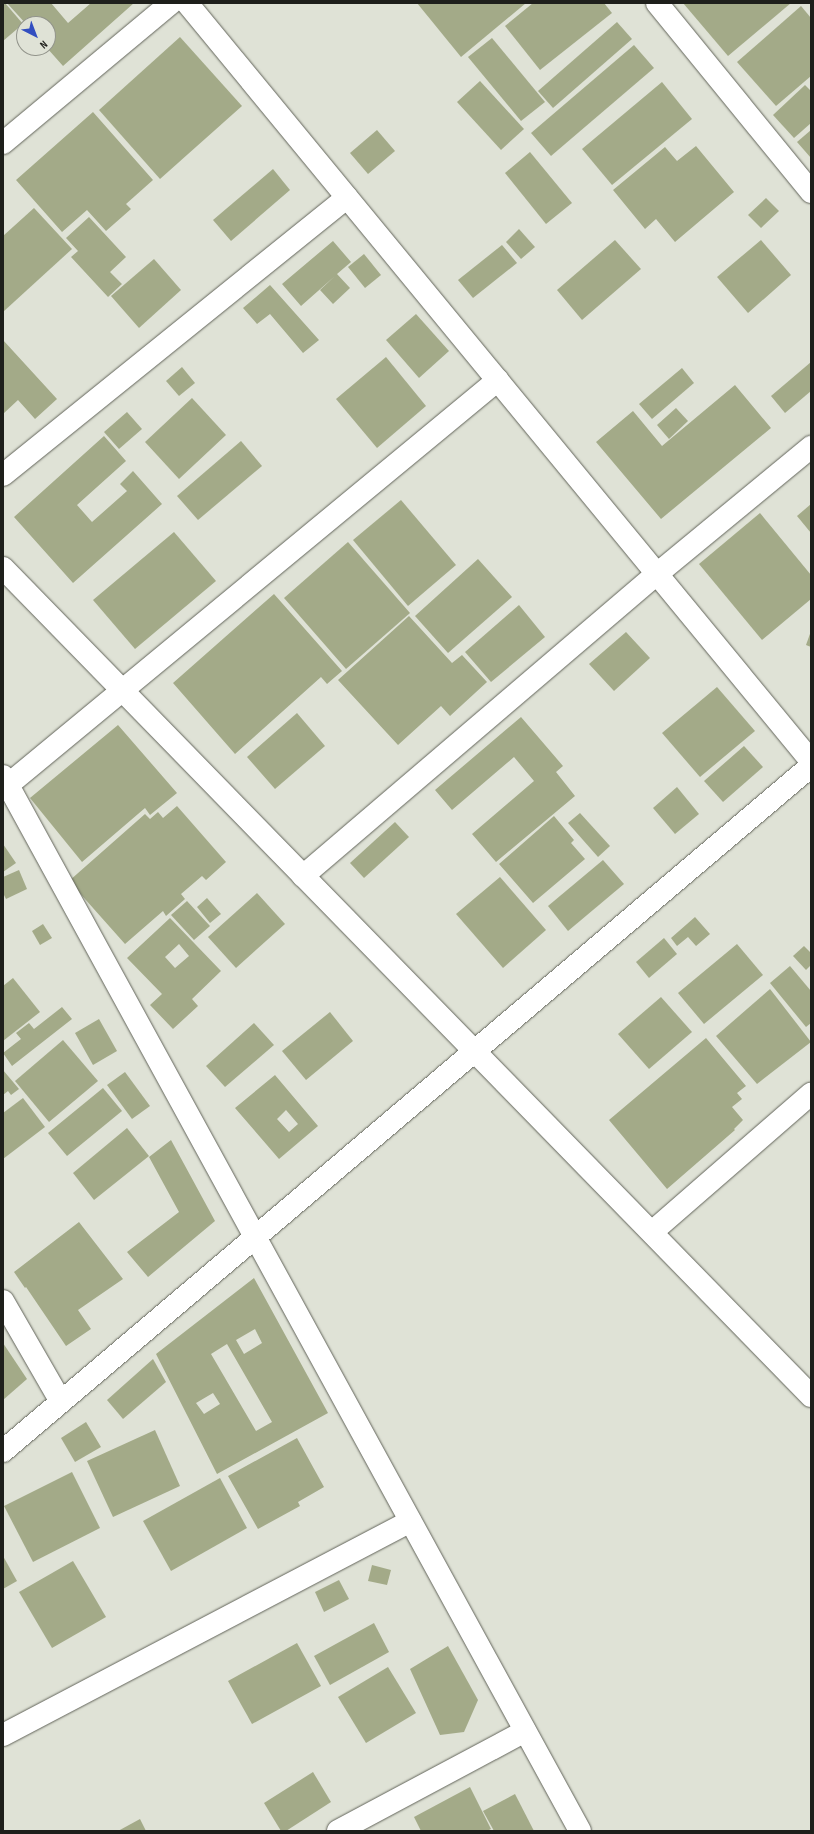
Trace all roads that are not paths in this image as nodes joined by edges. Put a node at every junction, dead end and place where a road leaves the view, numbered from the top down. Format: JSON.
{"nodes":[{"id":1,"x":171,"y":3,"type":"edge"},
{"id":2,"x":188,"y":3,"type":"edge"},
{"id":3,"x":657,"y":3,"type":"edge"},
{"id":4,"x":3,"y":143,"type":"edge"},
{"id":5,"x":811,"y":192,"type":"edge"},
{"id":6,"x":347,"y":197,"type":"junction"},
{"id":7,"x":498,"y":380,"type":"junction"},
{"id":8,"x":811,"y":446,"type":"edge"},
{"id":9,"x":3,"y":475,"type":"edge"},
{"id":10,"x":3,"y":568,"type":"edge"},
{"id":11,"x":657,"y":574,"type":"junction"},
{"id":12,"x":123,"y":690,"type":"junction"},
{"id":13,"x":811,"y":761,"type":"edge"},
{"id":14,"x":811,"y":766,"type":"edge"},
{"id":15,"x":5,"y":784,"type":"edge"},
{"id":16,"x":303,"y":876,"type":"junction"},
{"id":17,"x":475,"y":1051,"type":"junction"},
{"id":18,"x":811,"y":1094,"type":"edge"},
{"id":19,"x":652,"y":1232,"type":"junction"},
{"id":20,"x":256,"y":1237,"type":"junction"},
{"id":21,"x":3,"y":1301,"type":"edge"},
{"id":22,"x":811,"y":1396,"type":"edge"},
{"id":23,"x":61,"y":1402,"type":"junction"},
{"id":24,"x":3,"y":1451,"type":"edge"},
{"id":25,"x":410,"y":1521,"type":"junction"},
{"id":26,"x":525,"y":1731,"type":"junction"},
{"id":27,"x":3,"y":1735,"type":"edge"},
{"id":28,"x":338,"y":1831,"type":"edge"},
{"id":29,"x":580,"y":1831,"type":"edge"}],
"edges":[{"from":1,"to":4,"type":"street"},
{"from":2,"to":6,"type":"street"},
{"from":3,"to":5,"type":"street"},
{"from":6,"to":7,"type":"street"},
{"from":6,"to":9,"type":"street"},
{"from":7,"to":11,"type":"street"},
{"from":7,"to":12,"type":"street"},
{"from":8,"to":11,"type":"street"},
{"from":10,"to":12,"type":"street"},
{"from":11,"to":13,"type":"street"},
{"from":11,"to":16,"type":"street"},
{"from":12,"to":15,"type":"street"},
{"from":12,"to":16,"type":"street"},
{"from":14,"to":17,"type":"street"},
{"from":15,"to":20,"type":"street"},
{"from":16,"to":17,"type":"street"},
{"from":17,"to":19,"type":"street"},
{"from":17,"to":20,"type":"street"},
{"from":18,"to":19,"type":"street"},
{"from":19,"to":22,"type":"street"},
{"from":20,"to":23,"type":"street"},
{"from":20,"to":25,"type":"street"},
{"from":21,"to":23,"type":"street"},
{"from":23,"to":24,"type":"street"},
{"from":25,"to":26,"type":"street"},
{"from":25,"to":27,"type":"street"},
{"from":26,"to":28,"type":"street"},
{"from":26,"to":29,"type":"street"}]}
